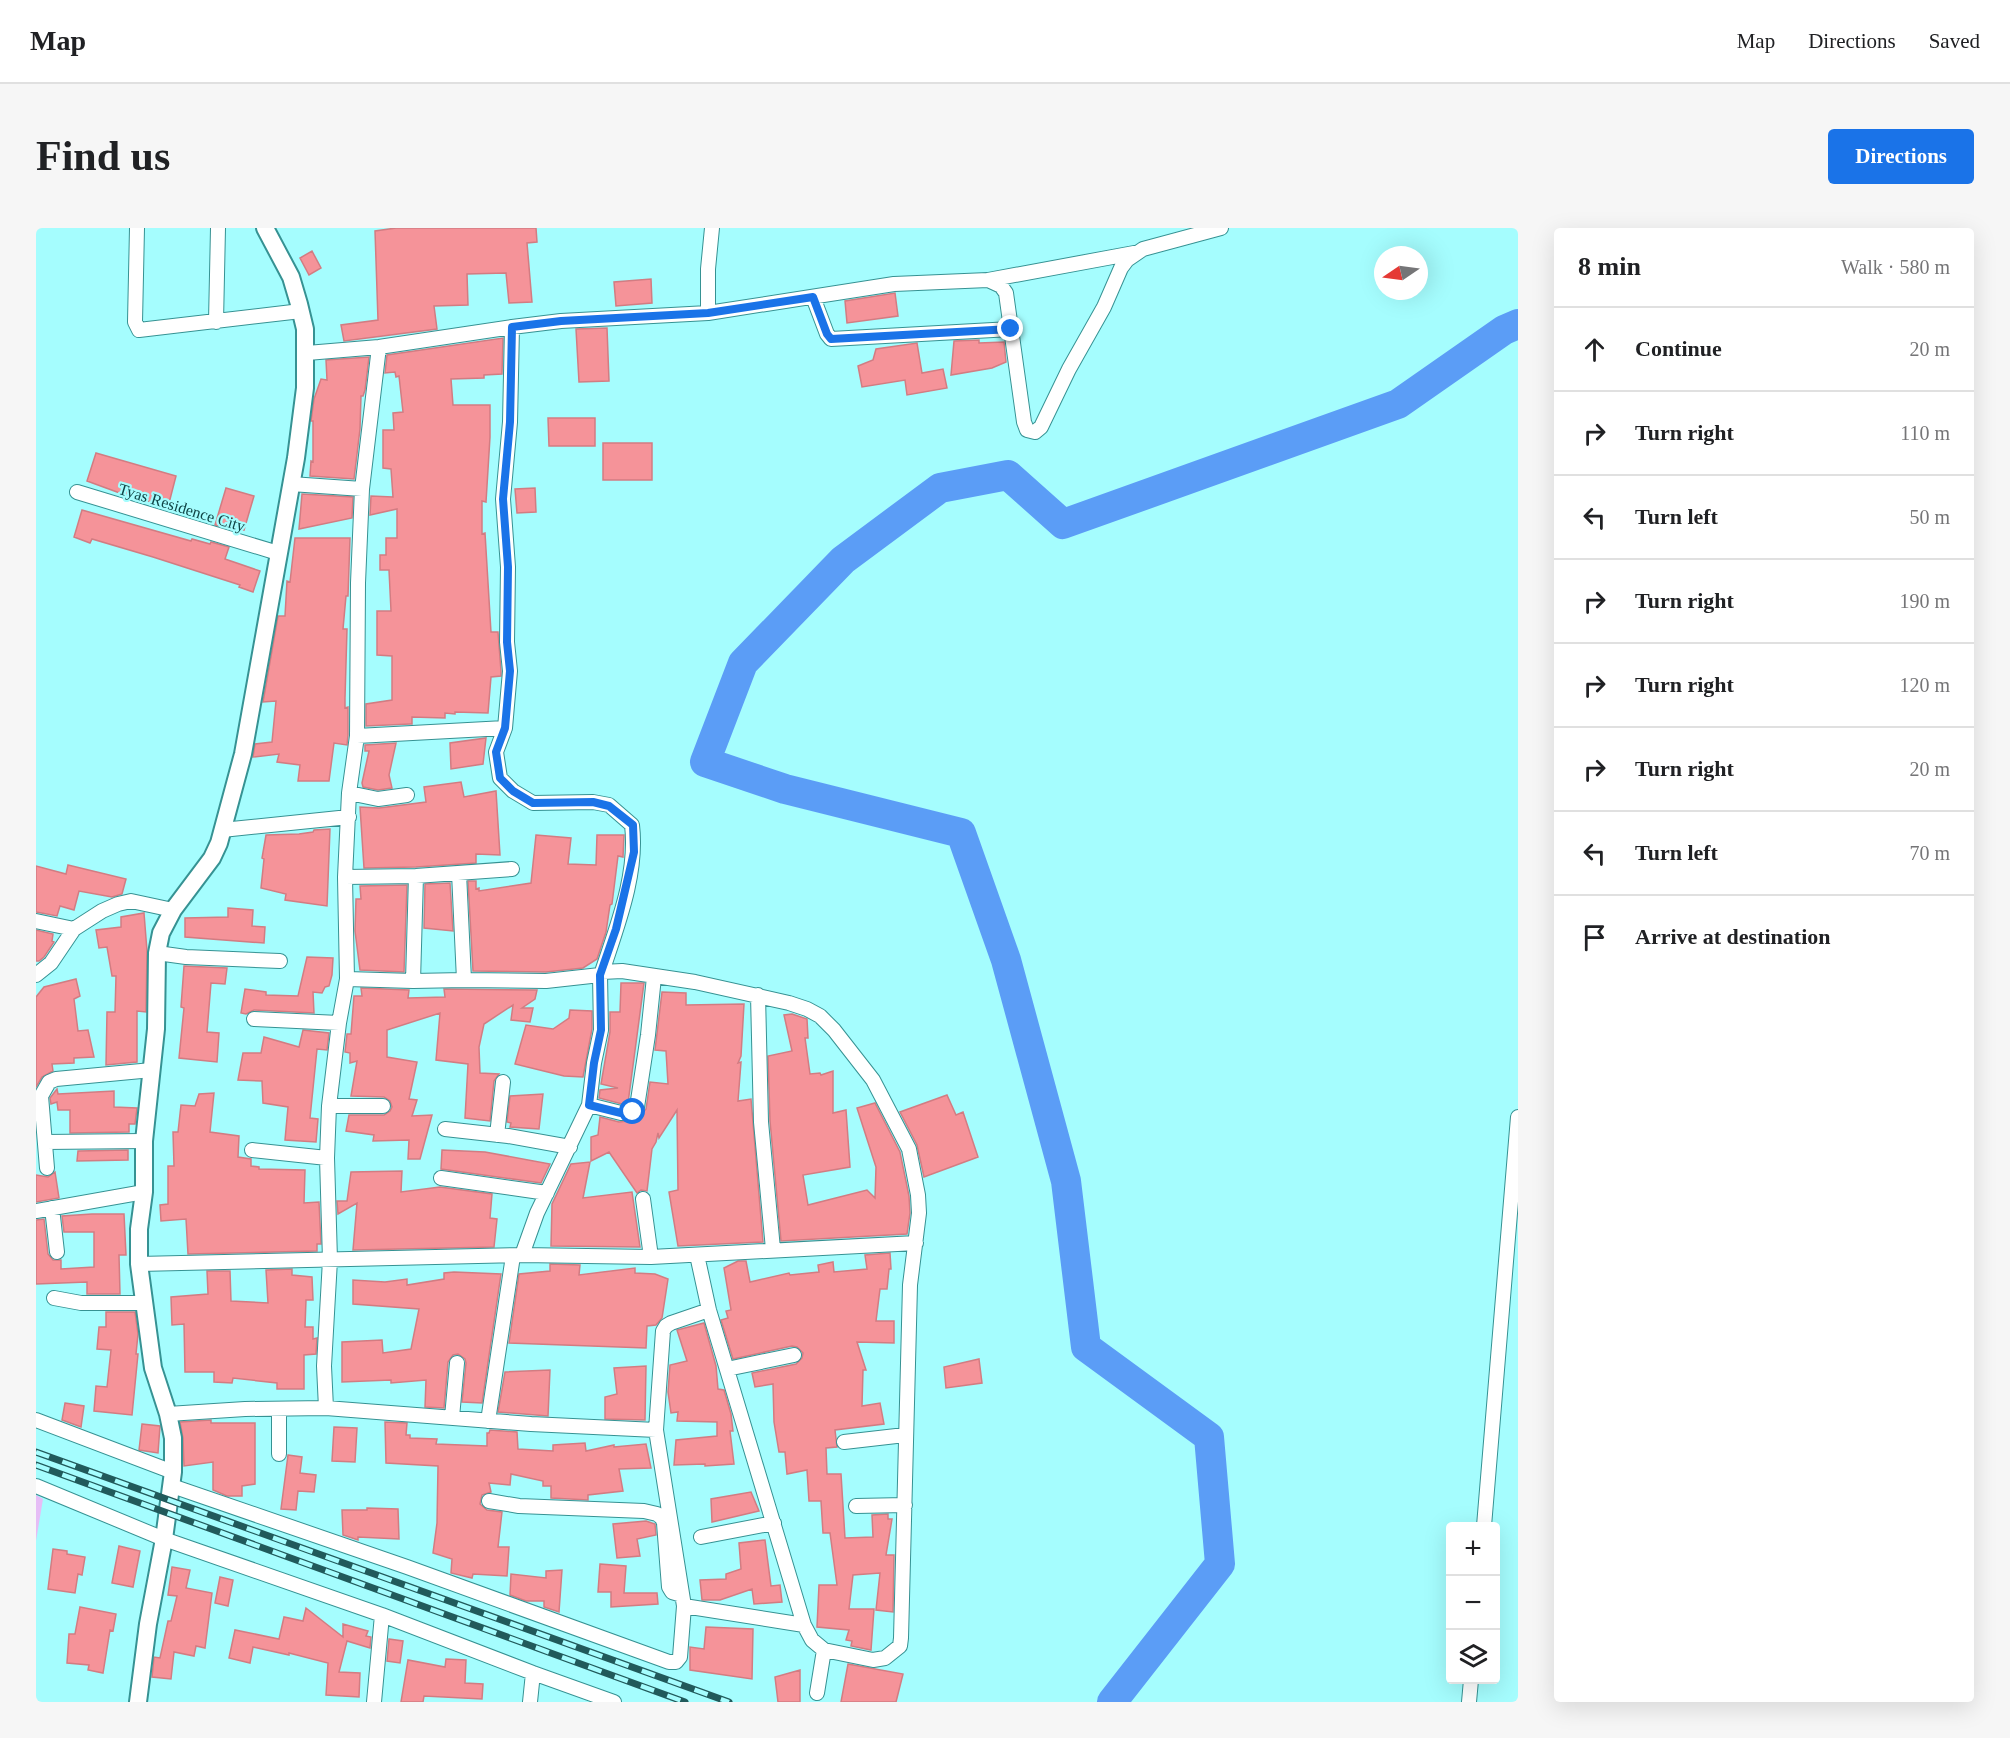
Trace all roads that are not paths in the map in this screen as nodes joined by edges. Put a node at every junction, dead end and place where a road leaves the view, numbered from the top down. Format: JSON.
{"nodes":[{"id":1,"x":137,"y":228,"type":"edge"},
{"id":2,"x":218,"y":228,"type":"edge"},
{"id":3,"x":265,"y":228,"type":"edge"},
{"id":4,"x":712,"y":228,"type":"edge"},
{"id":5,"x":1221,"y":228,"type":"edge"},
{"id":6,"x":1134,"y":253,"type":"junction"},
{"id":7,"x":988,"y":280,"type":"junction"},
{"id":8,"x":813,"y":297,"type":"junction"},
{"id":9,"x":301,"y":311,"type":"junction"},
{"id":10,"x":708,"y":313,"type":"junction"},
{"id":11,"x":216,"y":322,"type":"junction"},
{"id":12,"x":512,"y":327,"type":"junction"},
{"id":13,"x":1011,"y":329,"type":"junction"},
{"id":14,"x":379,"y":347,"type":"junction"},
{"id":15,"x":306,"y":353,"type":"junction"},
{"id":16,"x":291,"y":483,"type":"junction"},
{"id":17,"x":362,"y":489,"type":"junction"},
{"id":18,"x":77,"y":492,"type":"dead end"},
{"id":19,"x":278,"y":553,"type":"junction"},
{"id":20,"x":505,"y":728,"type":"junction"},
{"id":21,"x":357,"y":736,"type":"junction"},
{"id":22,"x":349,"y":793,"type":"junction"},
{"id":23,"x":407,"y":795,"type":"dead end"},
{"id":24,"x":349,"y":817,"type":"junction"},
{"id":25,"x":222,"y":830,"type":"junction"},
{"id":26,"x":512,"y":869,"type":"dead end"},
{"id":27,"x":459,"y":873,"type":"junction"},
{"id":28,"x":416,"y":876,"type":"junction"},
{"id":29,"x":345,"y":877,"type":"junction"},
{"id":30,"x":173,"y":910,"type":"junction"},
{"id":31,"x":36,"y":921,"type":"edge"},
{"id":32,"x":74,"y":929,"type":"junction"},
{"id":33,"x":158,"y":953,"type":"junction"},
{"id":34,"x":280,"y":961,"type":"dead end"},
{"id":35,"x":601,"y":974,"type":"junction"},
{"id":36,"x":36,"y":975,"type":"edge"},
{"id":37,"x":654,"y":977,"type":"junction"},
{"id":38,"x":347,"y":979,"type":"junction"},
{"id":39,"x":464,"y":980,"type":"junction"},
{"id":40,"x":413,"y":981,"type":"junction"},
{"id":41,"x":758,"y":995,"type":"junction"},
{"id":42,"x":254,"y":1018,"type":"dead end"},
{"id":43,"x":339,"y":1023,"type":"junction"},
{"id":44,"x":152,"y":1070,"type":"junction"},
{"id":45,"x":503,"y":1082,"type":"dead end"},
{"id":46,"x":589,"y":1105,"type":"junction"},
{"id":47,"x":330,"y":1106,"type":"junction"},
{"id":48,"x":383,"y":1106,"type":"dead end"},
{"id":49,"x":1518,"y":1117,"type":"edge"},
{"id":50,"x":445,"y":1129,"type":"dead end"},
{"id":51,"x":497,"y":1135,"type":"junction"},
{"id":52,"x":144,"y":1141,"type":"junction"},
{"id":53,"x":45,"y":1142,"type":"junction"},
{"id":54,"x":570,"y":1147,"type":"junction"},
{"id":55,"x":252,"y":1150,"type":"dead end"},
{"id":56,"x":327,"y":1158,"type":"junction"},
{"id":57,"x":47,"y":1168,"type":"dead end"},
{"id":58,"x":441,"y":1178,"type":"dead end"},
{"id":59,"x":144,"y":1192,"type":"junction"},
{"id":60,"x":547,"y":1193,"type":"junction"},
{"id":61,"x":643,"y":1199,"type":"dead end"},
{"id":62,"x":52,"y":1208,"type":"junction"},
{"id":63,"x":36,"y":1211,"type":"edge"},
{"id":64,"x":916,"y":1243,"type":"junction"},
{"id":65,"x":773,"y":1250,"type":"junction"},
{"id":66,"x":57,"y":1252,"type":"dead end"},
{"id":67,"x":697,"y":1255,"type":"junction"},
{"id":68,"x":518,"y":1256,"type":"junction"},
{"id":69,"x":651,"y":1257,"type":"junction"},
{"id":70,"x":330,"y":1260,"type":"junction"},
{"id":71,"x":139,"y":1264,"type":"junction"},
{"id":72,"x":54,"y":1298,"type":"dead end"},
{"id":73,"x":143,"y":1303,"type":"junction"},
{"id":74,"x":709,"y":1310,"type":"junction"},
{"id":75,"x":794,"y":1355,"type":"dead end"},
{"id":76,"x":457,"y":1363,"type":"dead end"},
{"id":77,"x":727,"y":1368,"type":"junction"},
{"id":78,"x":326,"y":1408,"type":"junction"},
{"id":79,"x":279,"y":1409,"type":"junction"},
{"id":80,"x":168,"y":1414,"type":"junction"},
{"id":81,"x":452,"y":1417,"type":"junction"},
{"id":82,"x":36,"y":1420,"type":"edge"},
{"id":83,"x":488,"y":1420,"type":"junction"},
{"id":84,"x":656,"y":1430,"type":"junction"},
{"id":85,"x":905,"y":1435,"type":"junction"},
{"id":86,"x":844,"y":1442,"type":"dead end"},
{"id":87,"x":279,"y":1454,"type":"dead end"},
{"id":88,"x":172,"y":1479,"type":"junction"},
{"id":89,"x":36,"y":1486,"type":"edge"},
{"id":90,"x":489,"y":1501,"type":"dead end"},
{"id":91,"x":905,"y":1505,"type":"junction"},
{"id":92,"x":856,"y":1506,"type":"dead end"},
{"id":93,"x":1484,"y":1522,"type":"edge"},
{"id":94,"x":774,"y":1523,"type":"junction"},
{"id":95,"x":701,"y":1537,"type":"dead end"},
{"id":96,"x":164,"y":1539,"type":"junction"},
{"id":97,"x":683,"y":1600,"type":"junction"},
{"id":98,"x":382,"y":1615,"type":"junction"},
{"id":99,"x":804,"y":1625,"type":"junction"},
{"id":100,"x":824,"y":1650,"type":"junction"},
{"id":101,"x":533,"y":1673,"type":"junction"},
{"id":102,"x":1471,"y":1684,"type":"edge"},
{"id":103,"x":817,"y":1693,"type":"dead end"},
{"id":104,"x":138,"y":1702,"type":"edge"},
{"id":105,"x":374,"y":1702,"type":"edge"},
{"id":106,"x":530,"y":1702,"type":"edge"},
{"id":107,"x":614,"y":1702,"type":"edge"},
{"id":108,"x":1469,"y":1702,"type":"edge"}],
"edges":[{"from":1,"to":11,"type":"street"},
{"from":2,"to":11,"type":"street"},
{"from":3,"to":9,"type":"street"},
{"from":4,"to":10,"type":"street"},
{"from":5,"to":6,"type":"street"},
{"from":6,"to":7,"type":"street"},
{"from":6,"to":13,"type":"street"},
{"from":7,"to":8,"type":"street"},
{"from":7,"to":13,"type":"street"},
{"from":8,"to":10,"type":"street"},
{"from":8,"to":13,"type":"street"},
{"from":9,"to":11,"type":"street"},
{"from":9,"to":15,"type":"street"},
{"from":10,"to":12,"type":"street"},
{"from":12,"to":14,"type":"street"},
{"from":12,"to":20,"type":"street"},
{"from":14,"to":15,"type":"street"},
{"from":14,"to":17,"type":"street"},
{"from":15,"to":16,"type":"street"},
{"from":16,"to":17,"type":"street"},
{"from":16,"to":19,"type":"street"},
{"from":17,"to":21,"type":"street"},
{"from":18,"to":19,"type":"street","name":"Tyas Residence City"},
{"from":19,"to":25,"type":"street"},
{"from":20,"to":21,"type":"street"},
{"from":20,"to":35,"type":"street"},
{"from":21,"to":22,"type":"street"},
{"from":22,"to":23,"type":"street"},
{"from":22,"to":24,"type":"street"},
{"from":24,"to":25,"type":"street"},
{"from":24,"to":29,"type":"street"},
{"from":25,"to":30,"type":"street"},
{"from":26,"to":27,"type":"street"},
{"from":27,"to":28,"type":"street"},
{"from":27,"to":39,"type":"street"},
{"from":28,"to":29,"type":"street"},
{"from":28,"to":40,"type":"street"},
{"from":29,"to":38,"type":"street"},
{"from":30,"to":32,"type":"street"},
{"from":30,"to":33,"type":"street"},
{"from":31,"to":32,"type":"street"},
{"from":32,"to":36,"type":"street"},
{"from":33,"to":34,"type":"street"},
{"from":33,"to":44,"type":"street"},
{"from":35,"to":37,"type":"street"},
{"from":35,"to":39,"type":"street"},
{"from":35,"to":46,"type":"street"},
{"from":37,"to":41,"type":"street"},
{"from":37,"to":46,"type":"street"},
{"from":38,"to":40,"type":"street"},
{"from":38,"to":43,"type":"street"},
{"from":39,"to":40,"type":"street"},
{"from":41,"to":64,"type":"street"},
{"from":41,"to":65,"type":"street"},
{"from":42,"to":43,"type":"street"},
{"from":43,"to":47,"type":"street"},
{"from":44,"to":52,"type":"street"},
{"from":44,"to":53,"type":"street"},
{"from":45,"to":51,"type":"street"},
{"from":46,"to":54,"type":"street"},
{"from":47,"to":48,"type":"street"},
{"from":47,"to":56,"type":"street"},
{"from":49,"to":93,"type":"street"},
{"from":50,"to":51,"type":"street"},
{"from":51,"to":54,"type":"street"},
{"from":52,"to":53,"type":"street"},
{"from":52,"to":59,"type":"street"},
{"from":53,"to":57,"type":"street"},
{"from":54,"to":60,"type":"street"},
{"from":55,"to":56,"type":"street"},
{"from":56,"to":70,"type":"street"},
{"from":58,"to":60,"type":"street"},
{"from":59,"to":62,"type":"street"},
{"from":59,"to":71,"type":"street"},
{"from":60,"to":68,"type":"street"},
{"from":61,"to":69,"type":"street"},
{"from":62,"to":63,"type":"street"},
{"from":62,"to":66,"type":"street"},
{"from":64,"to":65,"type":"street"},
{"from":64,"to":85,"type":"street"},
{"from":65,"to":67,"type":"street"},
{"from":67,"to":69,"type":"street"},
{"from":67,"to":74,"type":"street"},
{"from":68,"to":69,"type":"street"},
{"from":68,"to":70,"type":"street"},
{"from":68,"to":83,"type":"street"},
{"from":70,"to":71,"type":"street"},
{"from":70,"to":78,"type":"street"},
{"from":71,"to":73,"type":"street"},
{"from":72,"to":73,"type":"street"},
{"from":73,"to":80,"type":"street"},
{"from":74,"to":77,"type":"street"},
{"from":74,"to":84,"type":"street"},
{"from":75,"to":77,"type":"street"},
{"from":76,"to":81,"type":"street"},
{"from":77,"to":94,"type":"street"},
{"from":78,"to":79,"type":"street"},
{"from":78,"to":81,"type":"street"},
{"from":79,"to":80,"type":"street"},
{"from":79,"to":87,"type":"street"},
{"from":80,"to":88,"type":"street"},
{"from":81,"to":83,"type":"street"},
{"from":82,"to":88,"type":"street"},
{"from":83,"to":84,"type":"street"},
{"from":84,"to":97,"type":"street"},
{"from":85,"to":86,"type":"street"},
{"from":85,"to":91,"type":"street"},
{"from":88,"to":96,"type":"street"},
{"from":88,"to":97,"type":"street"},
{"from":89,"to":96,"type":"street"},
{"from":90,"to":97,"type":"street"},
{"from":91,"to":92,"type":"street"},
{"from":91,"to":100,"type":"street"},
{"from":94,"to":95,"type":"street"},
{"from":94,"to":99,"type":"street"},
{"from":96,"to":98,"type":"street"},
{"from":96,"to":104,"type":"street"},
{"from":97,"to":99,"type":"street"},
{"from":98,"to":101,"type":"street"},
{"from":98,"to":105,"type":"street"},
{"from":99,"to":100,"type":"street"},
{"from":100,"to":103,"type":"street"},
{"from":101,"to":106,"type":"street"},
{"from":101,"to":107,"type":"street"},
{"from":102,"to":108,"type":"street"}]}
